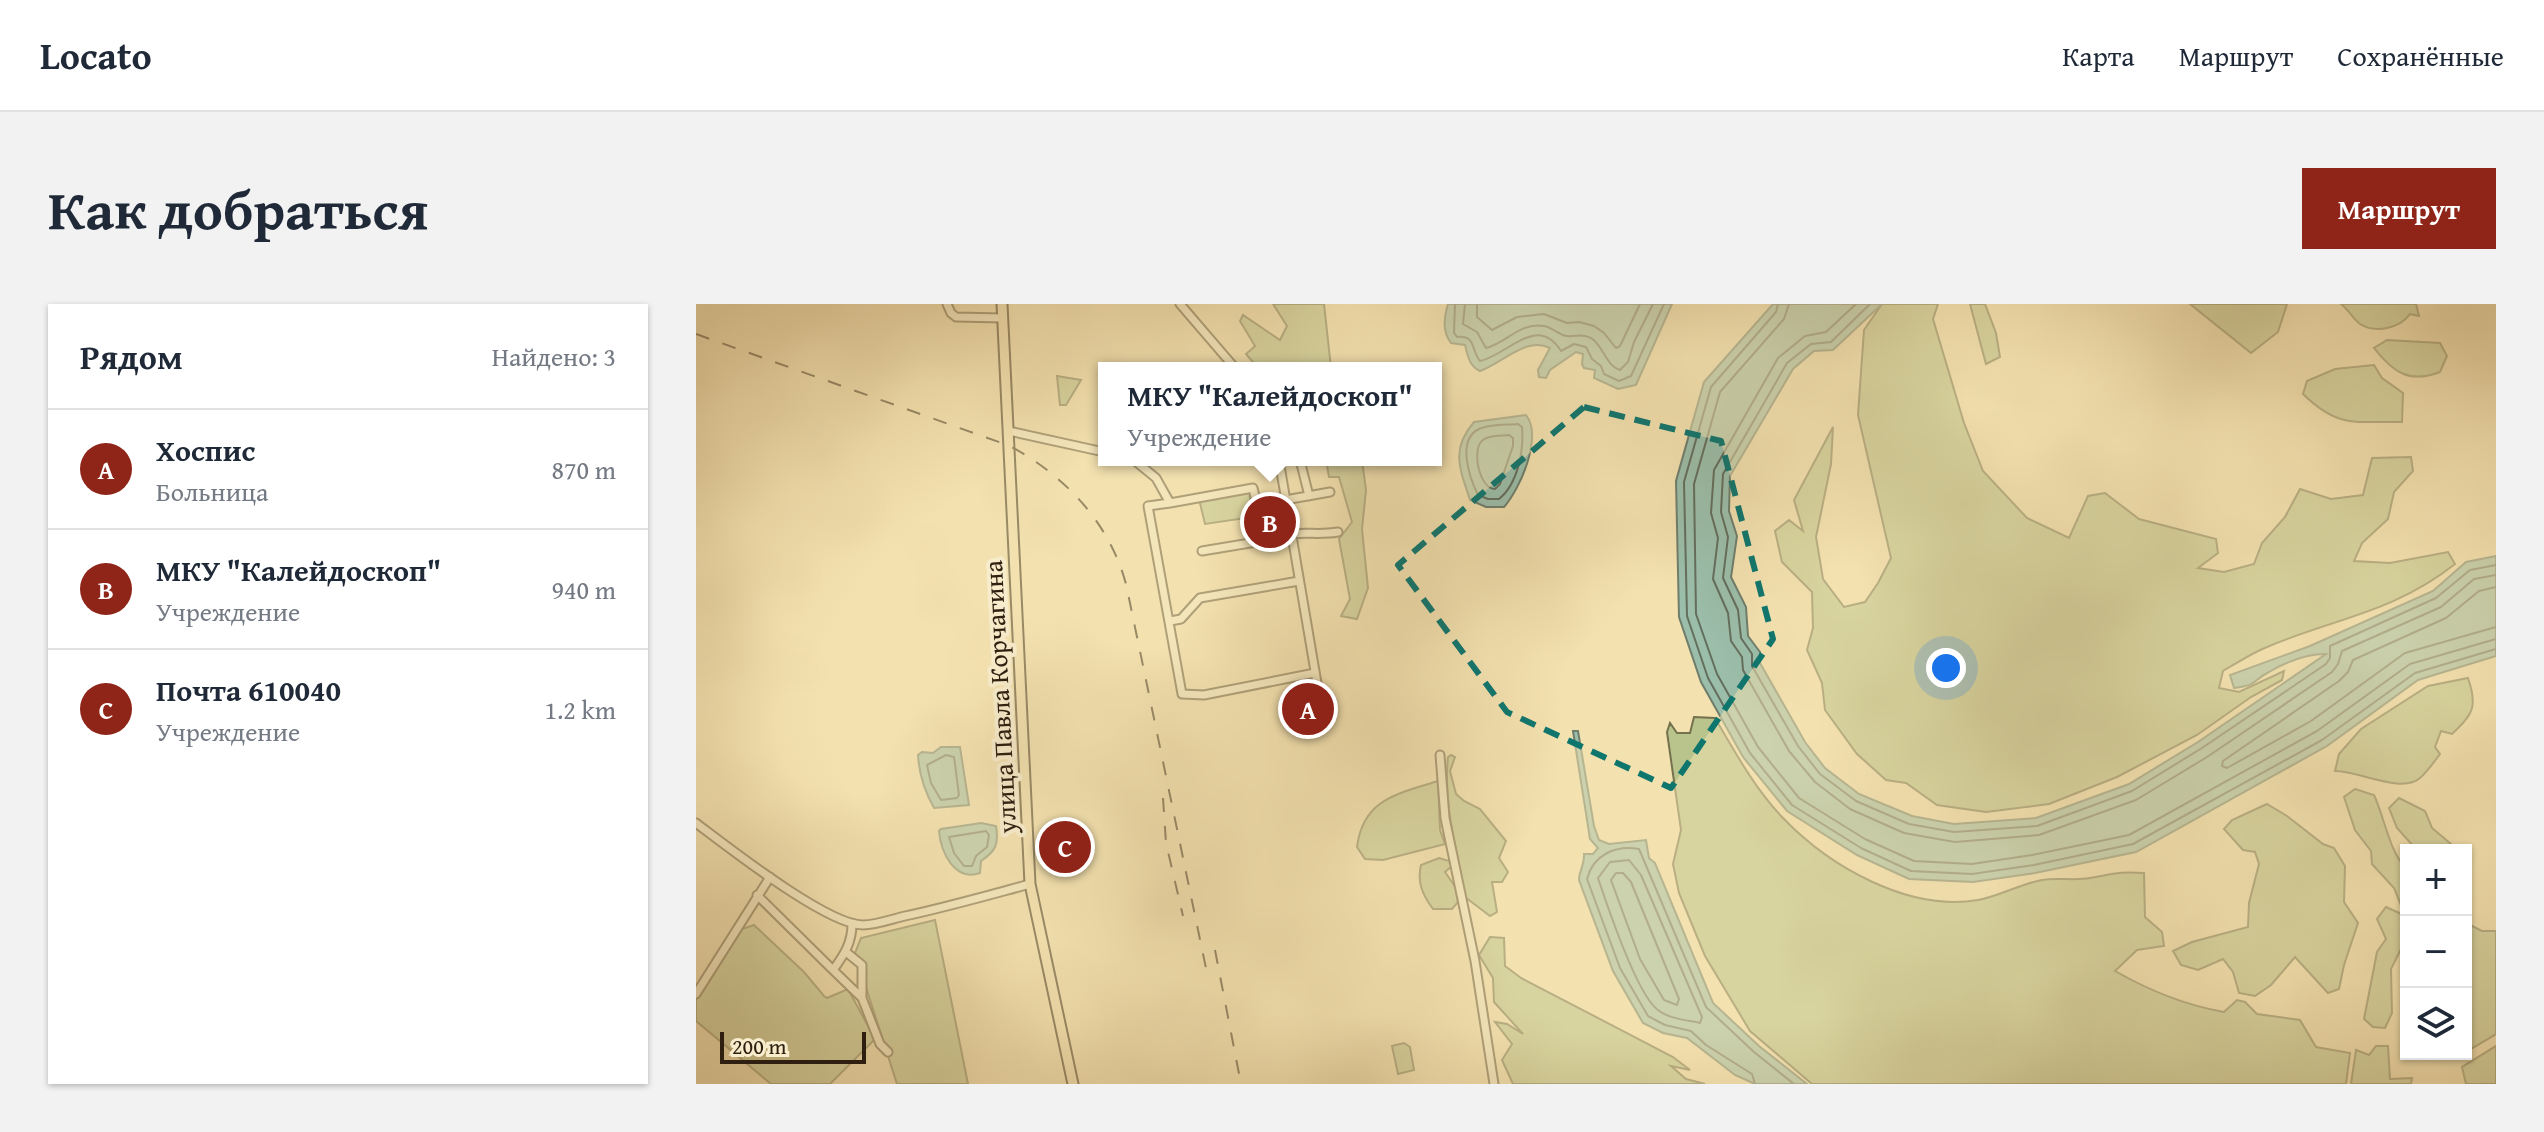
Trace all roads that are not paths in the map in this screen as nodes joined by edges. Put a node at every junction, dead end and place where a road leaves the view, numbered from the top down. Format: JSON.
{"nodes":[{"id":1,"x":947,"y":304,"type":"edge"},
{"id":2,"x":1002,"y":304,"type":"edge"},
{"id":3,"x":1180,"y":304,"type":"edge"},
{"id":4,"x":1003,"y":318,"type":"junction"},
{"id":5,"x":1230,"y":362,"type":"edge"},
{"id":6,"x":1009,"y":431,"type":"junction"},
{"id":7,"x":1098,"y":451,"type":"edge"},
{"id":8,"x":1141,"y":466,"type":"edge"},
{"id":9,"x":1280,"y":466,"type":"edge"},
{"id":10,"x":1302,"y":466,"type":"edge"},
{"id":11,"x":1330,"y":492,"type":"dead end"},
{"id":12,"x":1309,"y":496,"type":"junction"},
{"id":13,"x":1286,"y":501,"type":"junction"},
{"id":14,"x":1170,"y":503,"type":"junction"},
{"id":15,"x":1338,"y":532,"type":"dead end"},
{"id":16,"x":1292,"y":535,"type":"junction"},
{"id":17,"x":1202,"y":551,"type":"dead end"},
{"id":18,"x":1299,"y":581,"type":"junction"},
{"id":19,"x":1170,"y":621,"type":"junction"},
{"id":20,"x":1315,"y":673,"type":"junction"},
{"id":21,"x":1324,"y":724,"type":"dead end"},
{"id":22,"x":1440,"y":755,"type":"dead end"},
{"id":23,"x":696,"y":823,"type":"edge"},
{"id":24,"x":770,"y":877,"type":"junction"},
{"id":25,"x":1030,"y":884,"type":"junction"},
{"id":26,"x":757,"y":895,"type":"junction"},
{"id":27,"x":852,"y":924,"type":"junction"},
{"id":28,"x":846,"y":952,"type":"junction"},
{"id":29,"x":833,"y":970,"type":"junction"},
{"id":30,"x":696,"y":994,"type":"edge"},
{"id":31,"x":862,"y":998,"type":"junction"},
{"id":32,"x":888,"y":1052,"type":"dead end"},
{"id":33,"x":1073,"y":1084,"type":"edge"},
{"id":34,"x":1494,"y":1084,"type":"edge"}],
"edges":[{"from":1,"to":4,"type":"street"},
{"from":2,"to":4,"type":"main road","name":"улица Павла Корчагина"},
{"from":3,"to":5,"type":"street"},
{"from":4,"to":6,"type":"main road","name":"улица Павла Корчагина"},
{"from":6,"to":7,"type":"street"},
{"from":6,"to":25,"type":"main road","name":"улица Павла Корчагина"},
{"from":8,"to":14,"type":"street"},
{"from":9,"to":13,"type":"street"},
{"from":10,"to":12,"type":"street"},
{"from":11,"to":12,"type":"street"},
{"from":12,"to":13,"type":"street"},
{"from":13,"to":14,"type":"street"},
{"from":13,"to":16,"type":"street"},
{"from":14,"to":19,"type":"street"},
{"from":15,"to":16,"type":"street"},
{"from":16,"to":17,"type":"street"},
{"from":16,"to":18,"type":"street"},
{"from":18,"to":19,"type":"street"},
{"from":18,"to":20,"type":"street"},
{"from":19,"to":20,"type":"street"},
{"from":20,"to":21,"type":"street"},
{"from":22,"to":34,"type":"street"},
{"from":23,"to":24,"type":"street"},
{"from":24,"to":26,"type":"street"},
{"from":24,"to":27,"type":"street"},
{"from":25,"to":27,"type":"street"},
{"from":25,"to":33,"type":"main road","name":"улица Павла Корчагина"},
{"from":26,"to":29,"type":"street"},
{"from":26,"to":30,"type":"street"},
{"from":27,"to":28,"type":"street"},
{"from":28,"to":29,"type":"street"},
{"from":28,"to":31,"type":"street"},
{"from":29,"to":31,"type":"street"},
{"from":31,"to":32,"type":"street"}]}
